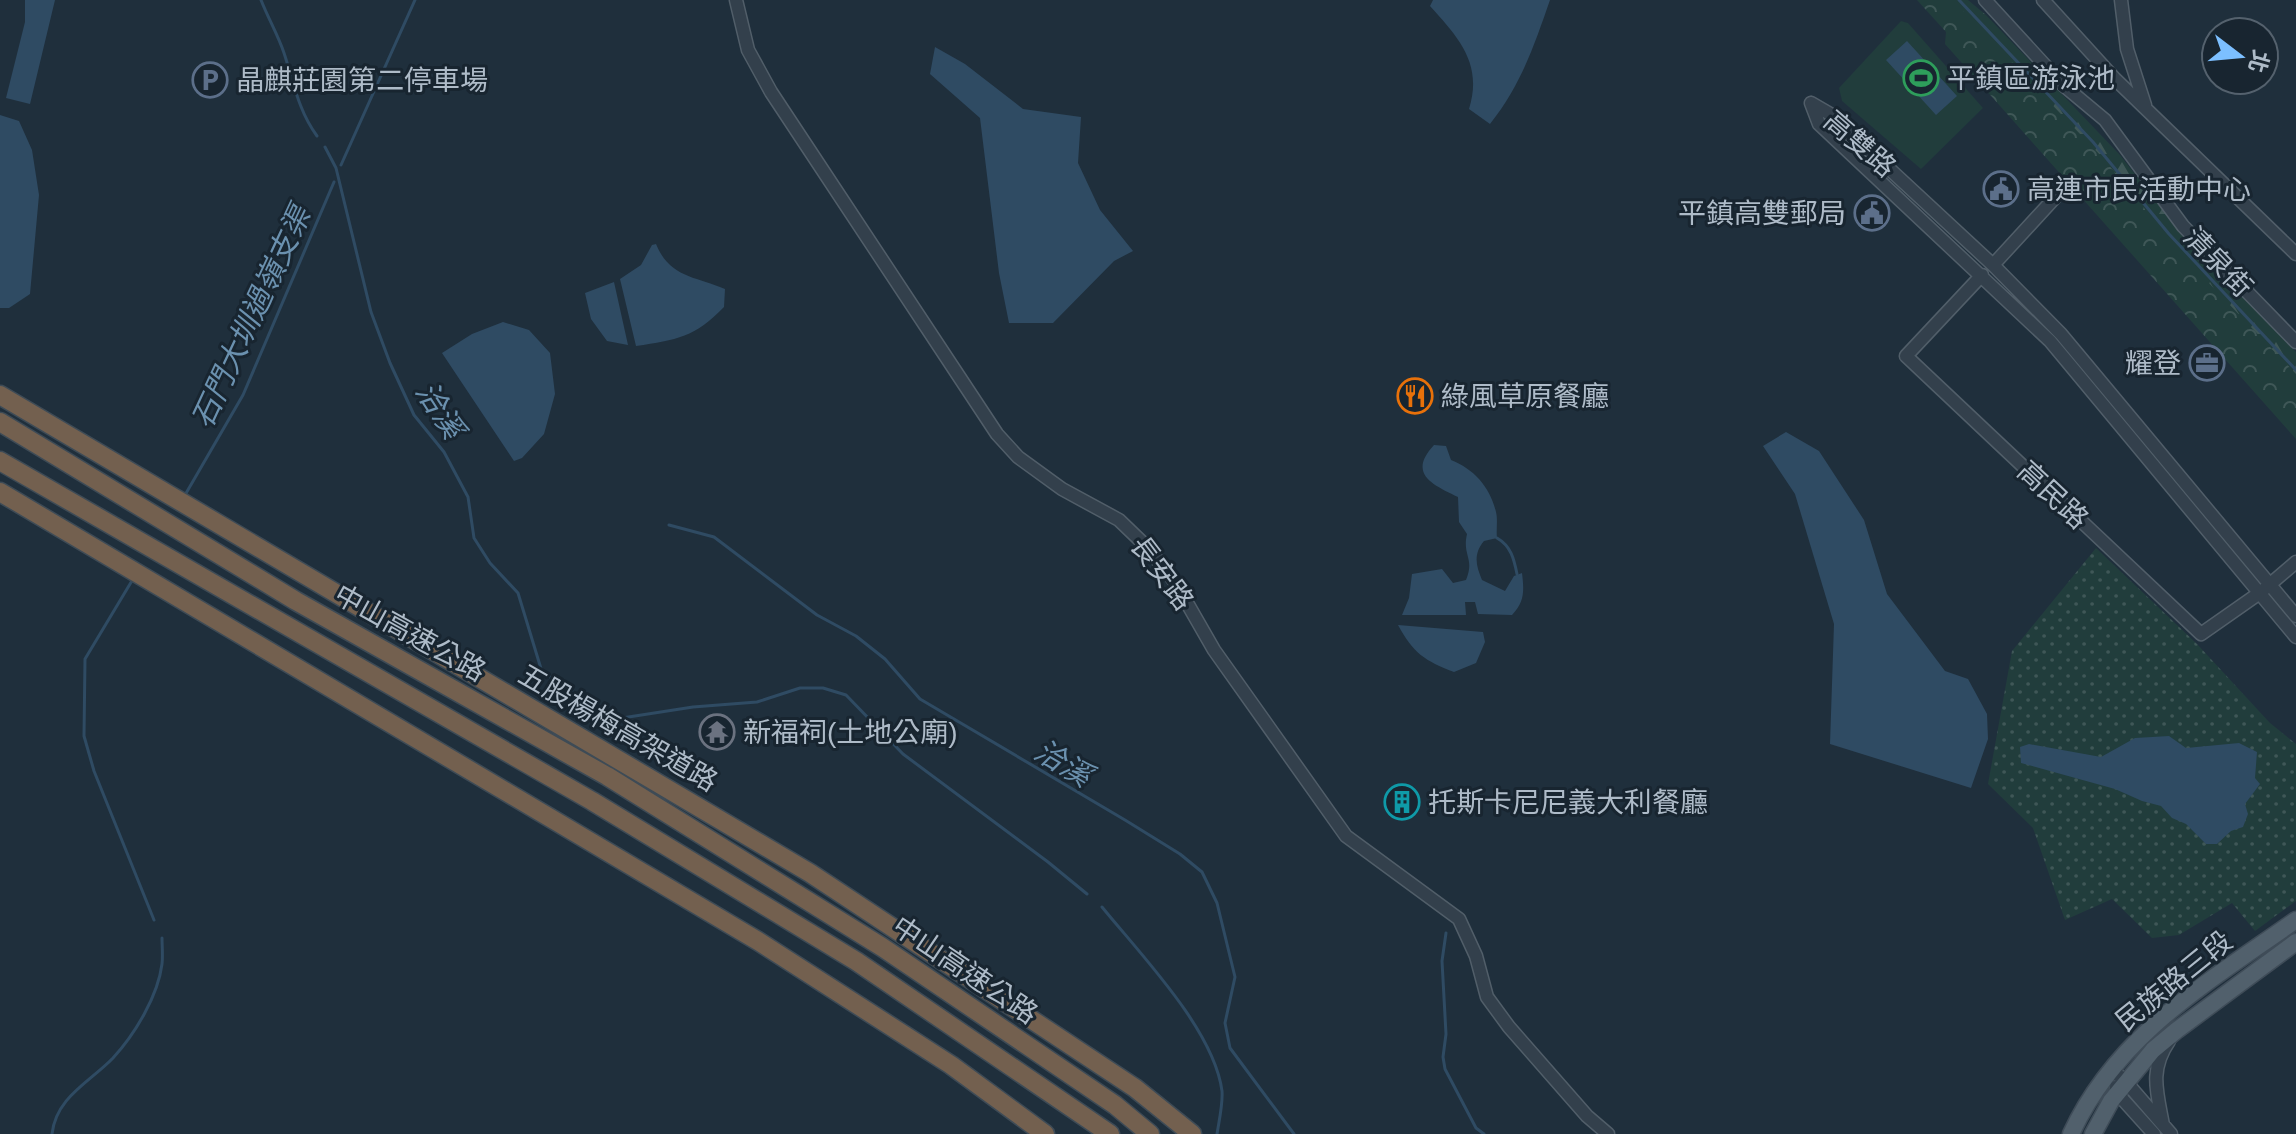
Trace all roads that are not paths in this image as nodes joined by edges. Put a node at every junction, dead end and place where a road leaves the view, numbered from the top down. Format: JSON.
{"nodes":[{"id":1,"x":736,"y":0,"type":"edge"},
{"id":2,"x":1985,"y":0,"type":"edge"},
{"id":3,"x":2043,"y":0,"type":"edge"},
{"id":4,"x":2121,"y":0,"type":"edge"},
{"id":5,"x":2146,"y":108,"type":"junction"},
{"id":6,"x":2062,"y":190,"type":"dead end"},
{"id":7,"x":2296,"y":254,"type":"edge"},
{"id":8,"x":1993,"y":265,"type":"junction"},
{"id":9,"x":1982,"y":275,"type":"junction"},
{"id":10,"x":2296,"y":342,"type":"edge"},
{"id":11,"x":0,"y":395,"type":"edge"},
{"id":12,"x":0,"y":422,"type":"edge"},
{"id":13,"x":0,"y":461,"type":"edge"},
{"id":14,"x":0,"y":492,"type":"edge"},
{"id":15,"x":2296,"y":562,"type":"edge"},
{"id":16,"x":2265,"y":587,"type":"junction"},
{"id":17,"x":2296,"y":616,"type":"edge"},
{"id":18,"x":2296,"y":637,"type":"edge"},
{"id":19,"x":2296,"y":920,"type":"edge"},
{"id":20,"x":2296,"y":942,"type":"edge"},
{"id":21,"x":2177,"y":1030,"type":"junction"},
{"id":22,"x":2111,"y":1069,"type":"junction"},
{"id":23,"x":2122,"y":1087,"type":"junction"},
{"id":24,"x":2163,"y":1131,"type":"edge"},
{"id":25,"x":1045,"y":1134,"type":"edge"},
{"id":26,"x":1110,"y":1134,"type":"edge"},
{"id":27,"x":1150,"y":1134,"type":"edge"},
{"id":28,"x":1192,"y":1134,"type":"edge"},
{"id":29,"x":1608,"y":1134,"type":"edge"},
{"id":30,"x":2071,"y":1134,"type":"edge"},
{"id":31,"x":2093,"y":1134,"type":"edge"}],
"edges":[{"from":1,"to":29,"type":"street","name":"長安路"},
{"from":2,"to":10,"type":"street","name":"清泉街"},
{"from":3,"to":5,"type":"street"},
{"from":4,"to":5,"type":"street"},
{"from":5,"to":7,"type":"street"},
{"from":6,"to":8,"type":"street"},
{"from":8,"to":9,"type":"street","name":"高雙路"},
{"from":8,"to":16,"type":"street","name":"高雙路"},
{"from":9,"to":16,"type":"street","name":"高雙路"},
{"from":9,"to":16,"type":"street","name":"高民路"},
{"from":11,"to":28,"type":"highway","name":"五股楊梅高架道路"},
{"from":12,"to":27,"type":"highway","name":"中山高速公路"},
{"from":13,"to":26,"type":"highway","name":"中山高速公路"},
{"from":14,"to":25,"type":"highway"},
{"from":15,"to":16,"type":"street"},
{"from":16,"to":17,"type":"street","name":"高雙路"},
{"from":16,"to":18,"type":"street","name":"高雙路"},
{"from":19,"to":22,"type":"main road","name":"民族路三段"},
{"from":20,"to":21,"type":"main road","name":"民族路三段"},
{"from":21,"to":23,"type":"main road","name":"民族路三段"},
{"from":21,"to":24,"type":"street"},
{"from":22,"to":23,"type":"street"},
{"from":22,"to":30,"type":"main road","name":"民族路三段"},
{"from":23,"to":24,"type":"street"},
{"from":23,"to":31,"type":"main road","name":"民族路三段"}]}
